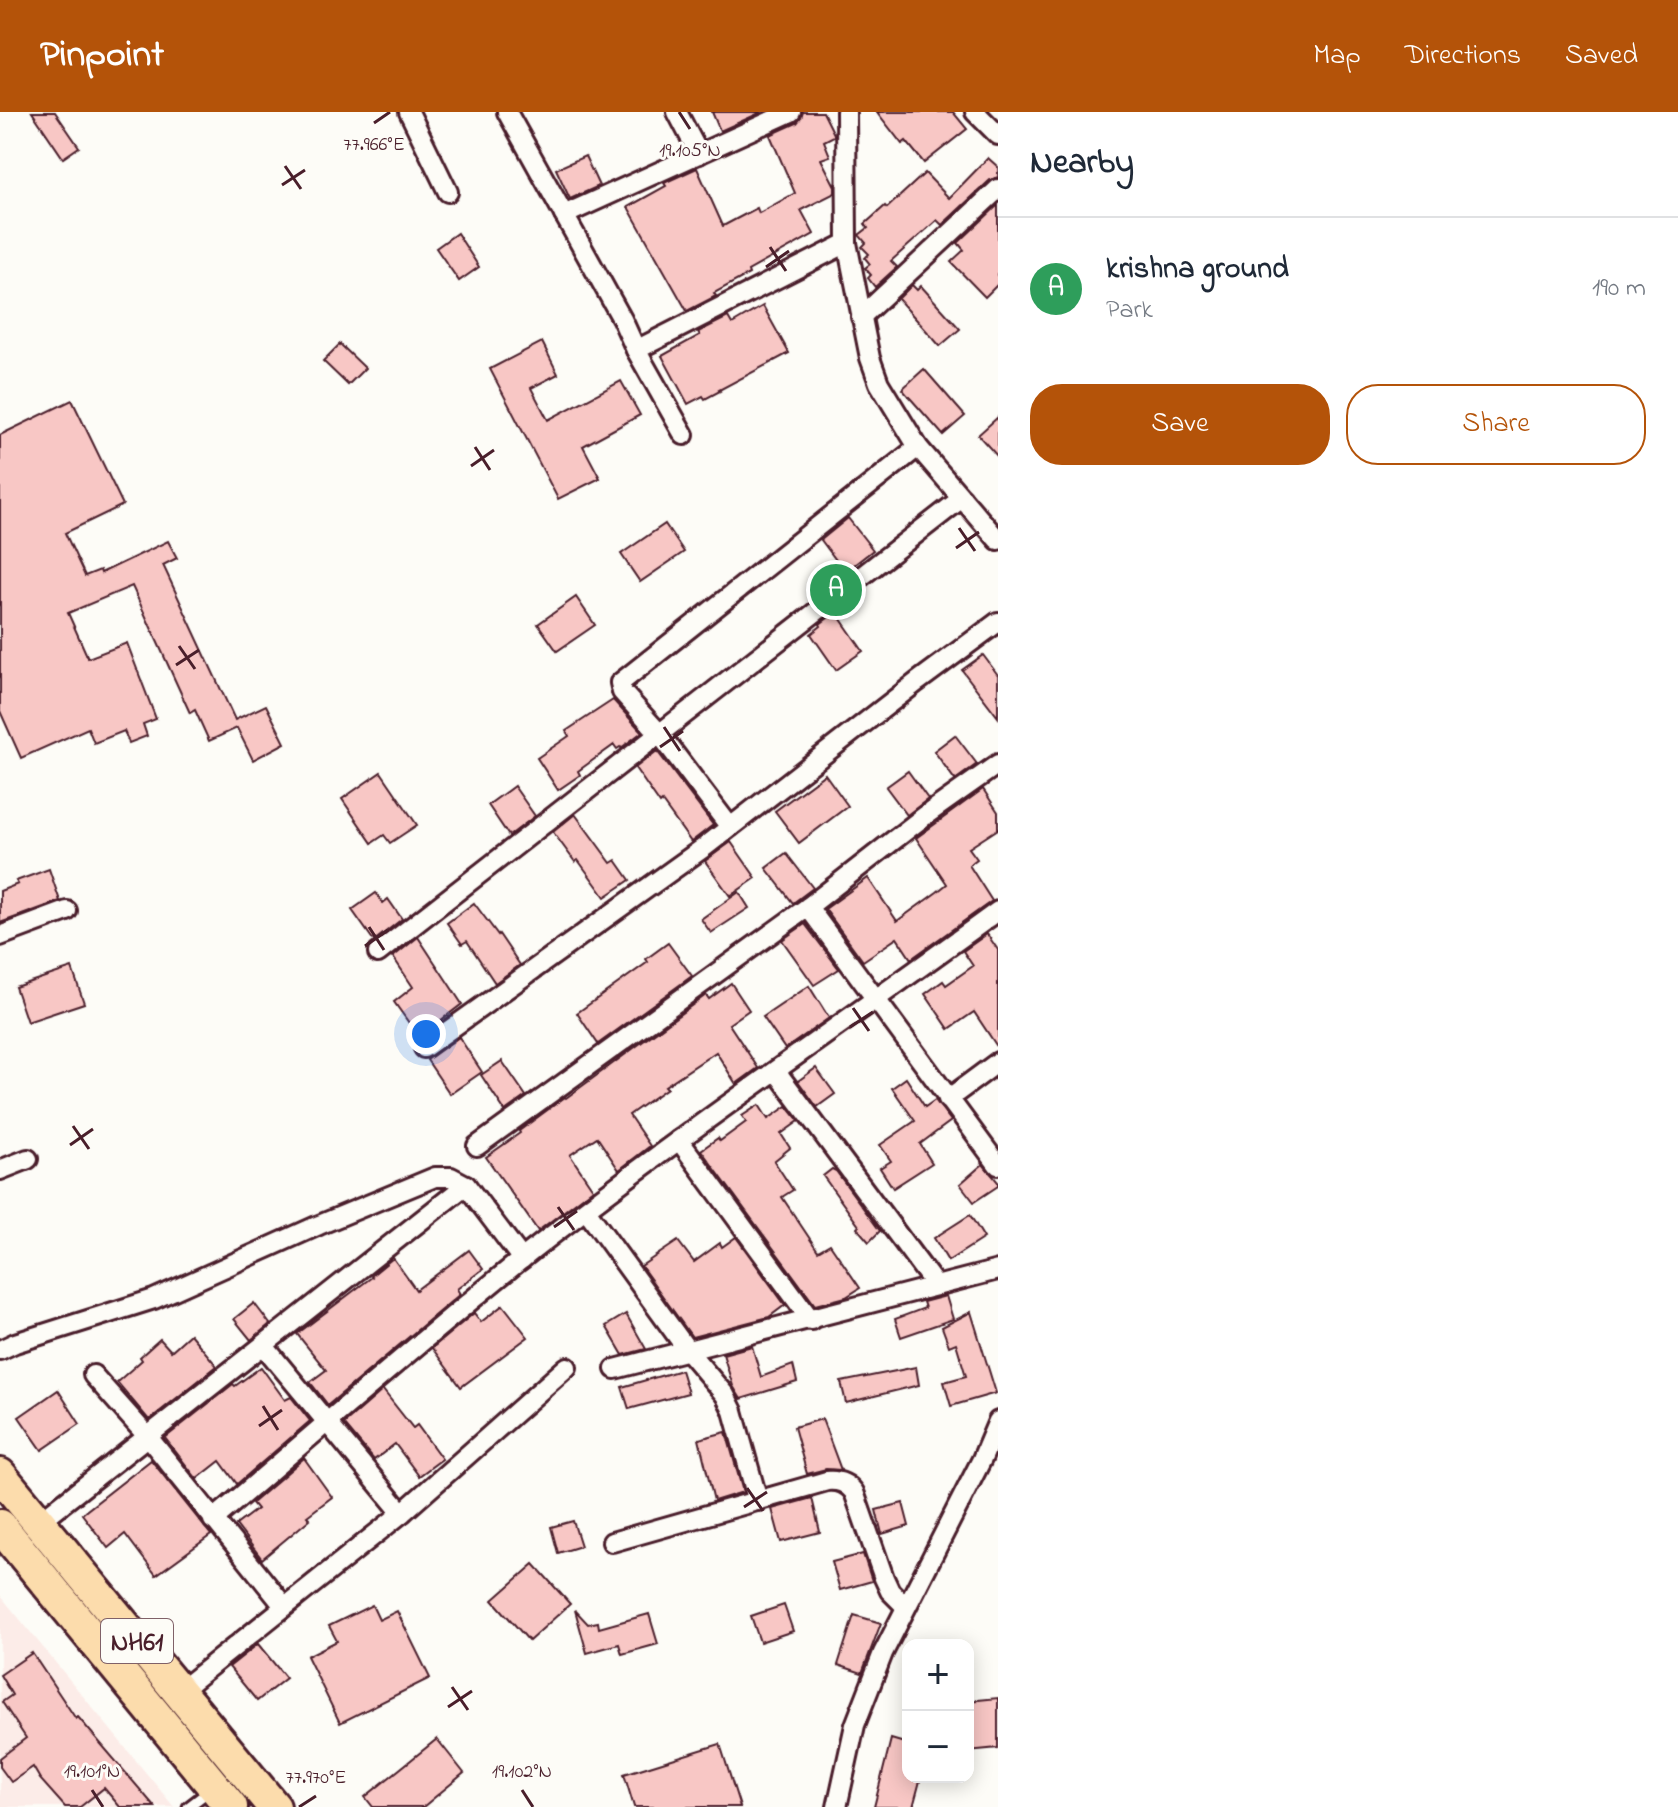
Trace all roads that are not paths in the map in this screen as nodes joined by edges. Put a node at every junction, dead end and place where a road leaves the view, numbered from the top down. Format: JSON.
{"nodes":[{"id":1,"x":409,"y":112,"type":"edge"},
{"id":2,"x":507,"y":112,"type":"edge"},
{"id":3,"x":677,"y":112,"type":"edge"},
{"id":4,"x":791,"y":112,"type":"edge"},
{"id":5,"x":846,"y":112,"type":"edge"},
{"id":6,"x":975,"y":112,"type":"edge"},
{"id":7,"x":998,"y":135,"type":"edge"},
{"id":8,"x":699,"y":154,"type":"junction"},
{"id":9,"x":998,"y":189,"type":"edge"},
{"id":10,"x":448,"y":192,"type":"dead end"},
{"id":11,"x":564,"y":215,"type":"junction"},
{"id":12,"x":847,"y":243,"type":"junction"},
{"id":13,"x":861,"y":317,"type":"junction"},
{"id":14,"x":636,"y":350,"type":"junction"},
{"id":15,"x":684,"y":435,"type":"dead end"},
{"id":16,"x":918,"y":447,"type":"junction"},
{"id":17,"x":962,"y":498,"type":"junction"},
{"id":18,"x":998,"y":540,"type":"edge"},
{"id":19,"x":998,"y":622,"type":"edge"},
{"id":20,"x":659,"y":733,"type":"junction"},
{"id":21,"x":998,"y":764,"type":"edge"},
{"id":22,"x":730,"y":827,"type":"junction"},
{"id":23,"x":808,"y":907,"type":"junction"},
{"id":24,"x":67,"y":911,"type":"dead end"},
{"id":25,"x":998,"y":911,"type":"edge"},
{"id":26,"x":0,"y":936,"type":"edge"},
{"id":27,"x":378,"y":953,"type":"dead end"},
{"id":28,"x":876,"y":999,"type":"junction"},
{"id":29,"x":424,"y":1048,"type":"dead end"},
{"id":30,"x":998,"y":1062,"type":"edge"},
{"id":31,"x":776,"y":1071,"type":"junction"},
{"id":32,"x":948,"y":1099,"type":"junction"},
{"id":33,"x":679,"y":1140,"type":"junction"},
{"id":34,"x":477,"y":1146,"type":"dead end"},
{"id":35,"x":28,"y":1159,"type":"dead end"},
{"id":36,"x":998,"y":1165,"type":"edge"},
{"id":37,"x":0,"y":1170,"type":"edge"},
{"id":38,"x":466,"y":1185,"type":"junction"},
{"id":39,"x":586,"y":1210,"type":"junction"},
{"id":40,"x":522,"y":1259,"type":"junction"},
{"id":41,"x":998,"y":1270,"type":"edge"},
{"id":42,"x":936,"y":1286,"type":"junction"},
{"id":43,"x":811,"y":1320,"type":"junction"},
{"id":44,"x":264,"y":1346,"type":"junction"},
{"id":45,"x":0,"y":1350,"type":"edge"},
{"id":46,"x":688,"y":1351,"type":"junction"},
{"id":47,"x":567,"y":1367,"type":"dead end"},
{"id":48,"x":615,"y":1369,"type":"dead end"},
{"id":49,"x":93,"y":1375,"type":"dead end"},
{"id":50,"x":998,"y":1421,"type":"edge"},
{"id":51,"x":327,"y":1423,"type":"junction"},
{"id":52,"x":148,"y":1437,"type":"junction"},
{"id":53,"x":0,"y":1475,"type":"edge"},
{"id":54,"x":758,"y":1501,"type":"junction"},
{"id":55,"x":402,"y":1513,"type":"junction"},
{"id":56,"x":213,"y":1520,"type":"junction"},
{"id":57,"x":39,"y":1522,"type":"junction"},
{"id":58,"x":0,"y":1526,"type":"edge"},
{"id":59,"x":612,"y":1542,"type":"dead end"},
{"id":60,"x":284,"y":1606,"type":"junction"},
{"id":61,"x":906,"y":1607,"type":"junction"},
{"id":62,"x":178,"y":1692,"type":"junction"},
{"id":63,"x":223,"y":1797,"type":"edge"},
{"id":64,"x":188,"y":1807,"type":"edge"},
{"id":65,"x":274,"y":1807,"type":"edge"},
{"id":66,"x":837,"y":1807,"type":"edge"}],
"edges":[{"from":1,"to":10,"type":"street"},
{"from":2,"to":11,"type":"street"},
{"from":3,"to":8,"type":"street"},
{"from":4,"to":8,"type":"street"},
{"from":5,"to":12,"type":"street"},
{"from":6,"to":7,"type":"street"},
{"from":8,"to":11,"type":"street"},
{"from":9,"to":13,"type":"street"},
{"from":11,"to":14,"type":"street"},
{"from":12,"to":13,"type":"street"},
{"from":12,"to":14,"type":"street"},
{"from":13,"to":16,"type":"street"},
{"from":14,"to":15,"type":"street"},
{"from":16,"to":17,"type":"street"},
{"from":16,"to":20,"type":"street"},
{"from":17,"to":18,"type":"street"},
{"from":17,"to":20,"type":"street"},
{"from":19,"to":22,"type":"street"},
{"from":20,"to":22,"type":"street"},
{"from":20,"to":27,"type":"street"},
{"from":21,"to":23,"type":"street"},
{"from":22,"to":29,"type":"street"},
{"from":23,"to":28,"type":"street"},
{"from":23,"to":34,"type":"street"},
{"from":24,"to":26,"type":"street"},
{"from":25,"to":28,"type":"street"},
{"from":28,"to":31,"type":"street"},
{"from":28,"to":32,"type":"street"},
{"from":30,"to":32,"type":"street"},
{"from":31,"to":33,"type":"street"},
{"from":31,"to":42,"type":"street"},
{"from":32,"to":36,"type":"street"},
{"from":33,"to":39,"type":"street"},
{"from":33,"to":43,"type":"street"},
{"from":35,"to":37,"type":"street"},
{"from":38,"to":40,"type":"street"},
{"from":38,"to":44,"type":"street"},
{"from":38,"to":45,"type":"street"},
{"from":39,"to":40,"type":"street"},
{"from":39,"to":46,"type":"street"},
{"from":40,"to":51,"type":"street"},
{"from":41,"to":42,"type":"street"},
{"from":42,"to":43,"type":"street"},
{"from":43,"to":46,"type":"street"},
{"from":44,"to":51,"type":"street"},
{"from":44,"to":52,"type":"street"},
{"from":46,"to":48,"type":"street"},
{"from":46,"to":54,"type":"street"},
{"from":47,"to":55,"type":"street"},
{"from":49,"to":52,"type":"street"},
{"from":50,"to":61,"type":"street"},
{"from":51,"to":55,"type":"street"},
{"from":51,"to":56,"type":"street"},
{"from":52,"to":56,"type":"street"},
{"from":52,"to":57,"type":"street"},
{"from":53,"to":57,"type":"highway","number":"NH61"},
{"from":54,"to":59,"type":"street"},
{"from":54,"to":61,"type":"street"},
{"from":55,"to":60,"type":"street"},
{"from":56,"to":60,"type":"street"},
{"from":57,"to":62,"type":"highway","number":"NH61"},
{"from":58,"to":63,"type":"highway","number":"NH61"},
{"from":60,"to":62,"type":"street"},
{"from":61,"to":66,"type":"street"},
{"from":62,"to":65,"type":"highway","number":"NH61"},
{"from":63,"to":64,"type":"lane"}]}
